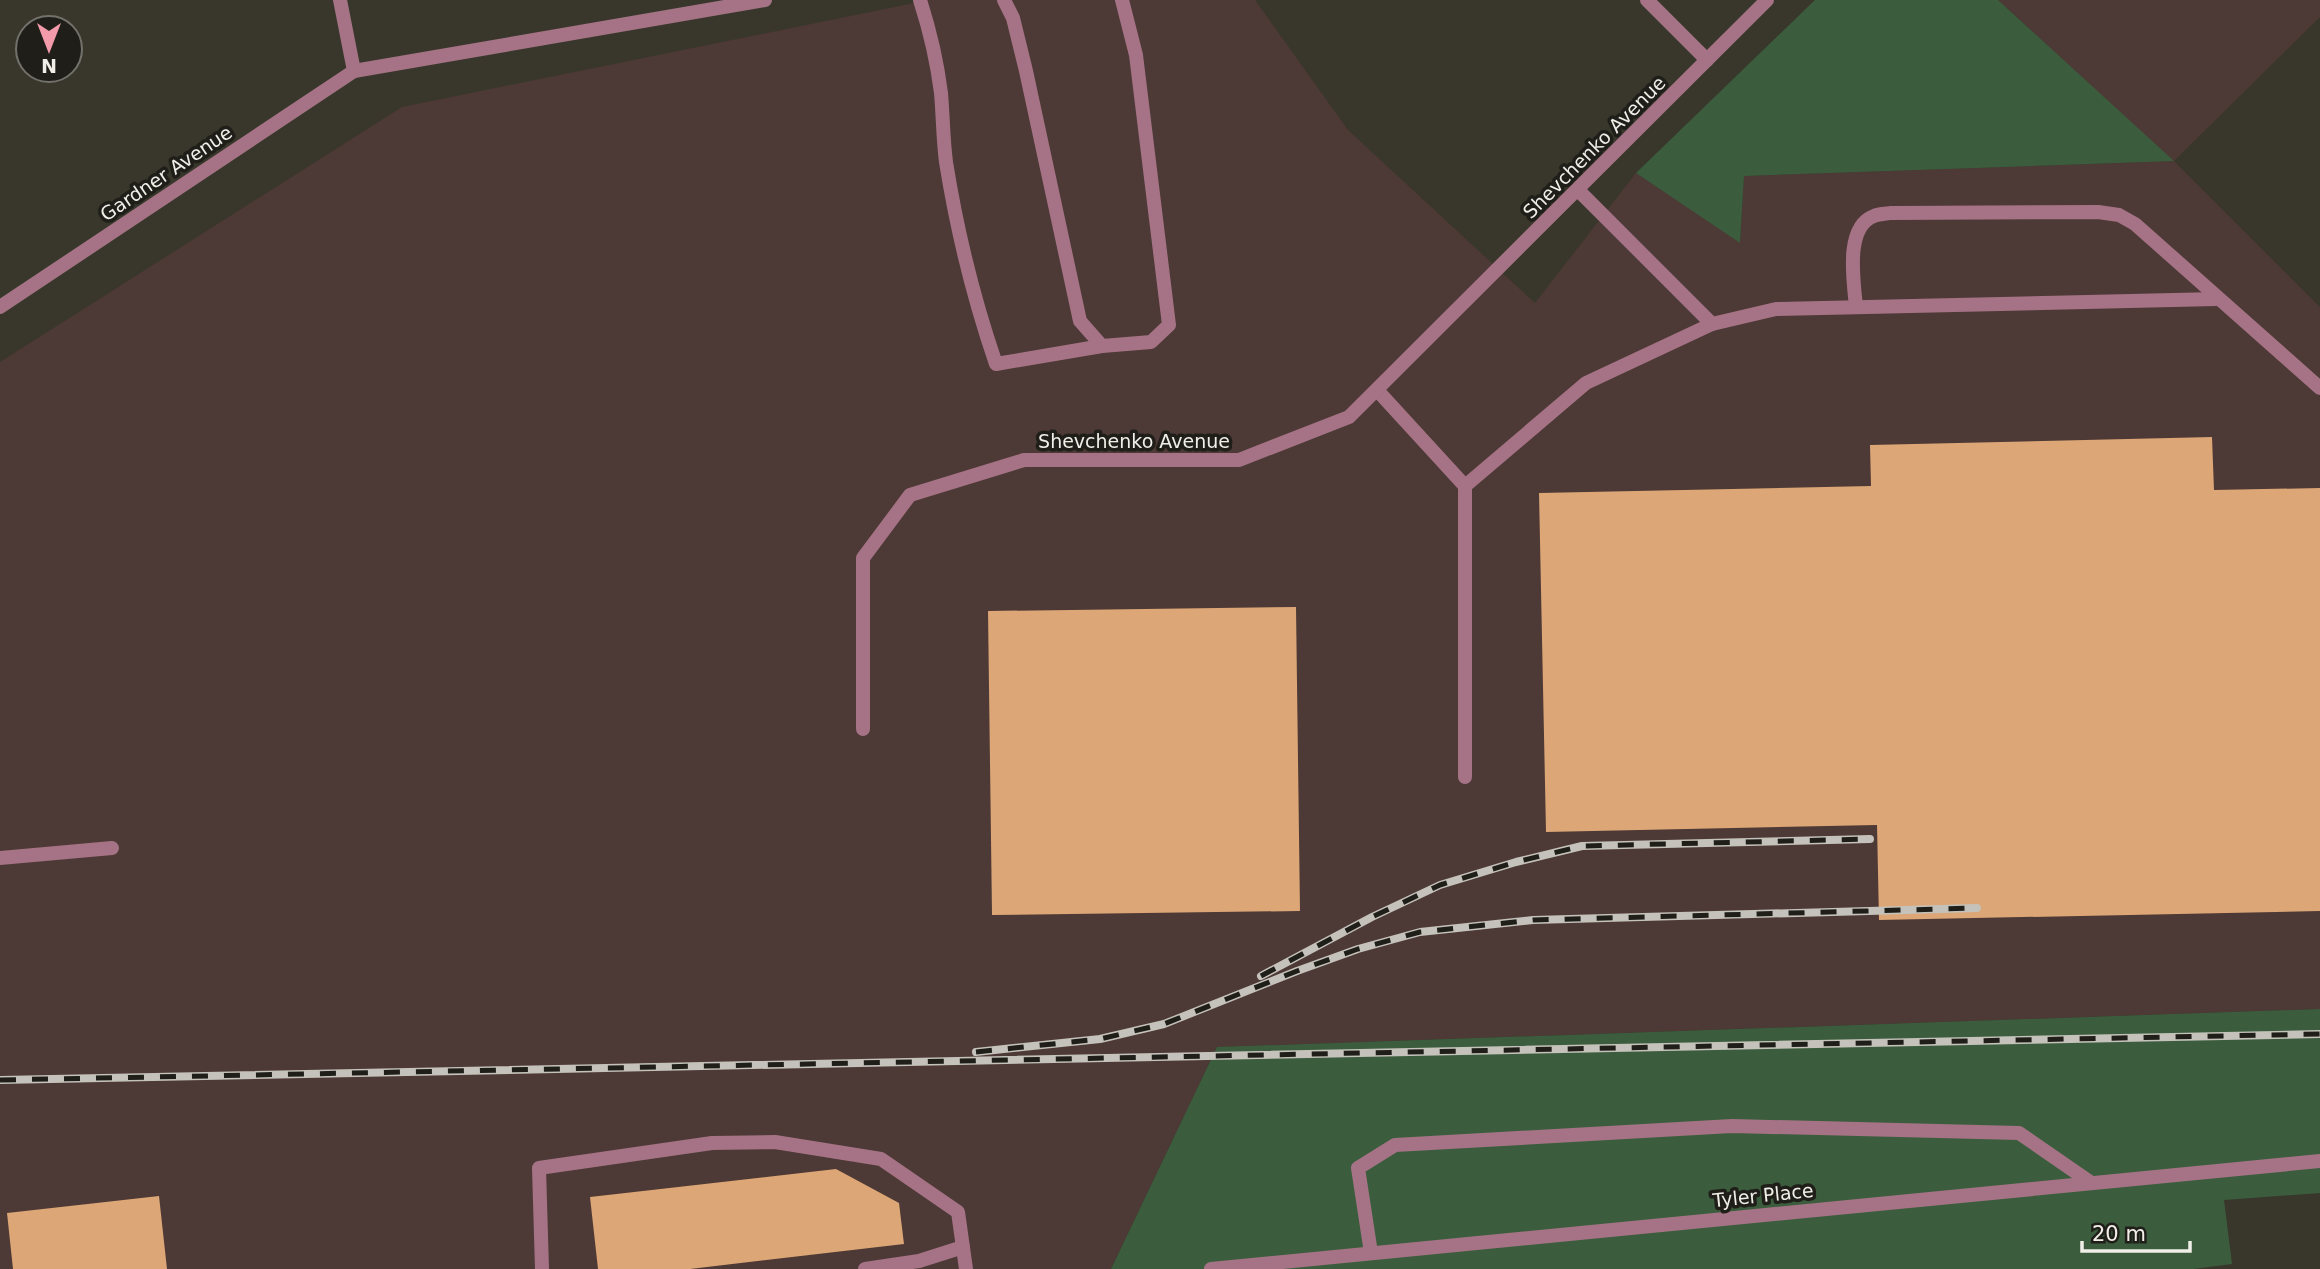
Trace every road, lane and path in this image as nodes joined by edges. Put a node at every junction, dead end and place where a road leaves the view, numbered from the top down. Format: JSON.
{"nodes":[{"id":1,"x":340,"y":0,"type":"edge"},
{"id":2,"x":765,"y":0,"type":"edge"},
{"id":3,"x":920,"y":0,"type":"edge"},
{"id":4,"x":1004,"y":0,"type":"edge"},
{"id":5,"x":1122,"y":0,"type":"edge"},
{"id":6,"x":1647,"y":0,"type":"edge"},
{"id":7,"x":1767,"y":0,"type":"edge"},
{"id":8,"x":1707,"y":60,"type":"junction"},
{"id":9,"x":354,"y":71,"type":"junction"},
{"id":10,"x":1578,"y":190,"type":"junction"},
{"id":11,"x":2217,"y":299,"type":"junction"},
{"id":12,"x":0,"y":307,"type":"edge"},
{"id":13,"x":1856,"y":307,"type":"junction"},
{"id":14,"x":1712,"y":324,"type":"junction"},
{"id":15,"x":1102,"y":346,"type":"junction"},
{"id":16,"x":2320,"y":388,"type":"edge"},
{"id":17,"x":1377,"y":390,"type":"junction"},
{"id":18,"x":1465,"y":486,"type":"junction"},
{"id":19,"x":863,"y":729,"type":"dead end"},
{"id":20,"x":1465,"y":777,"type":"dead end"},
{"id":21,"x":112,"y":848,"type":"dead end"},
{"id":22,"x":0,"y":858,"type":"edge"},
{"id":23,"x":2320,"y":1161,"type":"edge"},
{"id":24,"x":2090,"y":1182,"type":"junction"},
{"id":25,"x":963,"y":1247,"type":"junction"},
{"id":26,"x":1371,"y":1254,"type":"junction"},
{"id":27,"x":542,"y":1269,"type":"edge"},
{"id":28,"x":865,"y":1269,"type":"edge"},
{"id":29,"x":966,"y":1269,"type":"edge"},
{"id":30,"x":1211,"y":1269,"type":"edge"}],
"edges":[{"from":1,"to":9,"type":"street"},
{"from":2,"to":9,"type":"street"},
{"from":3,"to":15,"type":"street"},
{"from":4,"to":15,"type":"street"},
{"from":5,"to":15,"type":"street"},
{"from":6,"to":8,"type":"street"},
{"from":7,"to":8,"type":"street","name":"Shevchenko Avenue"},
{"from":8,"to":10,"type":"street","name":"Shevchenko Avenue"},
{"from":9,"to":12,"type":"street","name":"Gardner Avenue"},
{"from":10,"to":14,"type":"street"},
{"from":10,"to":17,"type":"street","name":"Shevchenko Avenue"},
{"from":11,"to":13,"type":"street"},
{"from":11,"to":13,"type":"street"},
{"from":11,"to":16,"type":"street"},
{"from":13,"to":14,"type":"street"},
{"from":14,"to":18,"type":"street"},
{"from":17,"to":18,"type":"street"},
{"from":17,"to":19,"type":"street","name":"Shevchenko Avenue"},
{"from":18,"to":20,"type":"street"},
{"from":21,"to":22,"type":"street"},
{"from":23,"to":24,"type":"street","name":"Tyler Place"},
{"from":24,"to":26,"type":"street","name":"Tyler Place"},
{"from":24,"to":26,"type":"street"},
{"from":25,"to":27,"type":"street"},
{"from":25,"to":28,"type":"street"},
{"from":25,"to":29,"type":"street"},
{"from":26,"to":30,"type":"street","name":"Tyler Place"}]}
